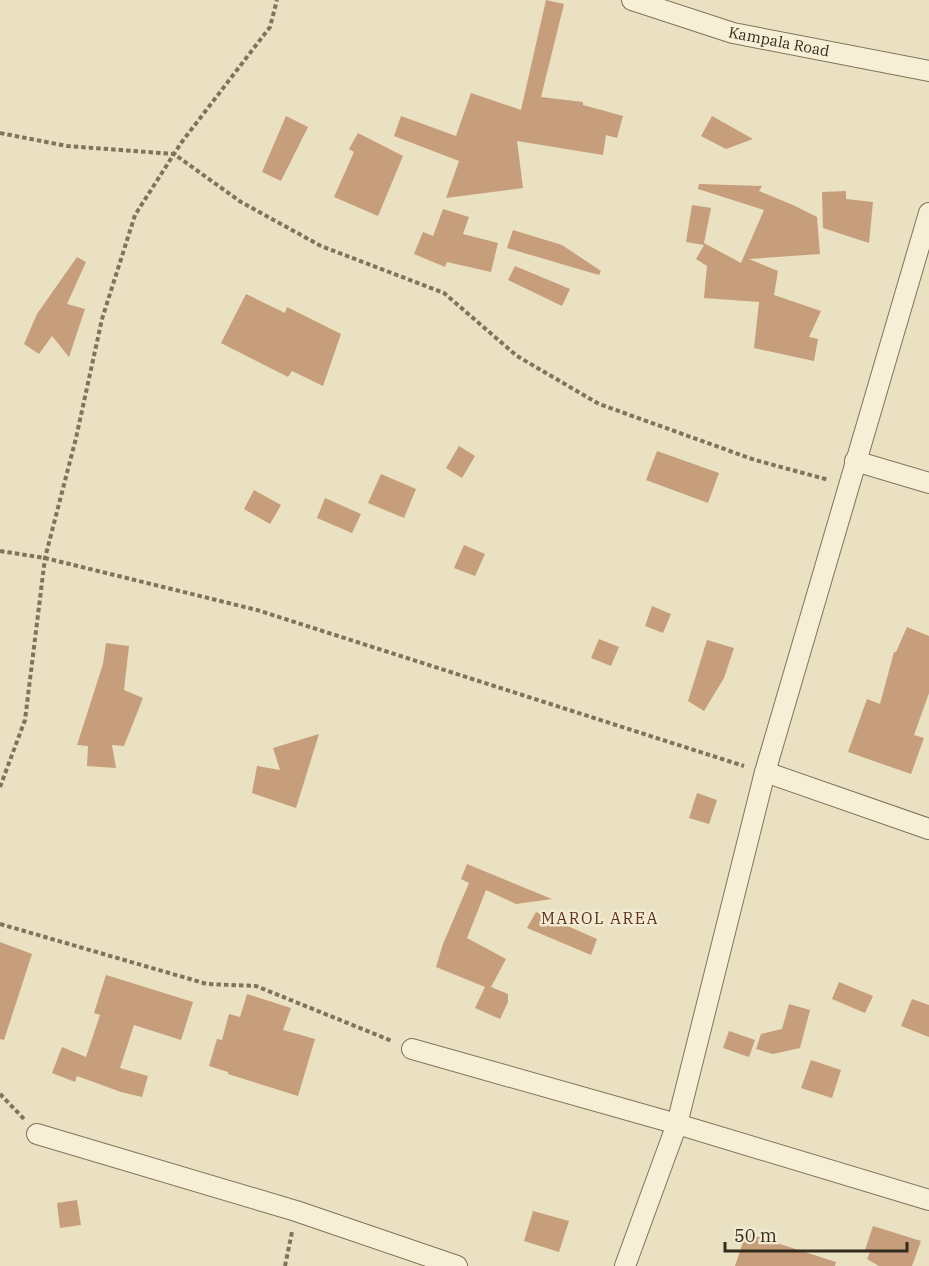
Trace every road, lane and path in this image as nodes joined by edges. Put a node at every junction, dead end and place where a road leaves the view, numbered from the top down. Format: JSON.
{"nodes":[{"id":1,"x":277,"y":0,"type":"edge"},
{"id":2,"x":632,"y":0,"type":"edge"},
{"id":3,"x":929,"y":71,"type":"edge"},
{"id":4,"x":0,"y":133,"type":"edge"},
{"id":5,"x":174,"y":154,"type":"junction"},
{"id":6,"x":929,"y":213,"type":"edge"},
{"id":7,"x":855,"y":461,"type":"junction"},
{"id":8,"x":929,"y":483,"type":"edge"},
{"id":9,"x":848,"y":488,"type":"junction"},
{"id":10,"x":0,"y":551,"type":"edge"},
{"id":11,"x":45,"y":558,"type":"junction"},
{"id":12,"x":765,"y":772,"type":"junction"},
{"id":13,"x":0,"y":787,"type":"edge"},
{"id":14,"x":929,"y":829,"type":"edge"},
{"id":15,"x":0,"y":924,"type":"edge"},
{"id":16,"x":412,"y":1050,"type":"joint"},
{"id":17,"x":0,"y":1094,"type":"edge"},
{"id":18,"x":677,"y":1124,"type":"junction"},
{"id":19,"x":37,"y":1134,"type":"joint"},
{"id":20,"x":929,"y":1200,"type":"edge"},
{"id":21,"x":296,"y":1211,"type":"junction"},
{"id":22,"x":285,"y":1266,"type":"edge"},
{"id":23,"x":457,"y":1266,"type":"edge"},
{"id":24,"x":625,"y":1266,"type":"edge"}],
"edges":[{"from":1,"to":5,"type":"path"},
{"from":2,"to":3,"type":"street","name":"Kampala Road"},
{"from":4,"to":5,"type":"path"},
{"from":5,"to":9,"type":"path"},
{"from":5,"to":11,"type":"path"},
{"from":6,"to":7,"type":"street"},
{"from":7,"to":8,"type":"street"},
{"from":7,"to":9,"type":"street"},
{"from":9,"to":12,"type":"street"},
{"from":10,"to":11,"type":"path"},
{"from":11,"to":12,"type":"path"},
{"from":11,"to":13,"type":"path"},
{"from":12,"to":14,"type":"street"},
{"from":12,"to":18,"type":"street"},
{"from":15,"to":16,"type":"path"},
{"from":16,"to":18,"type":"street"},
{"from":17,"to":19,"type":"path"},
{"from":18,"to":20,"type":"street"},
{"from":18,"to":24,"type":"street"},
{"from":19,"to":21,"type":"street"},
{"from":21,"to":22,"type":"path"},
{"from":21,"to":23,"type":"street"}]}
